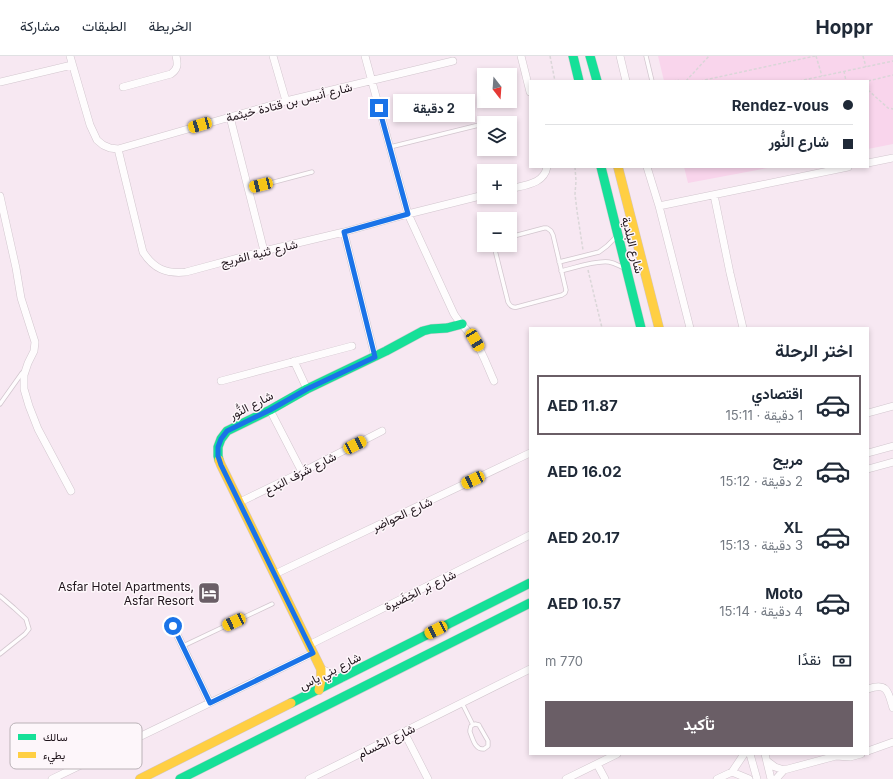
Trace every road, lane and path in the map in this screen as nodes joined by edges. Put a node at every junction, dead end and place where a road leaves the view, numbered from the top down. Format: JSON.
{"nodes":[{"id":1,"x":70,"y":56,"type":"edge"},
{"id":2,"x":176,"y":56,"type":"edge"},
{"id":3,"x":273,"y":56,"type":"edge"},
{"id":4,"x":365,"y":56,"type":"edge"},
{"id":5,"x":521,"y":56,"type":"edge"},
{"id":6,"x":550,"y":56,"type":"edge"},
{"id":7,"x":573,"y":56,"type":"edge"},
{"id":8,"x":590,"y":56,"type":"edge"},
{"id":9,"x":620,"y":56,"type":"edge"},
{"id":10,"x":646,"y":56,"type":"edge"},
{"id":11,"x":709,"y":56,"type":"edge"},
{"id":12,"x":816,"y":56,"type":"edge"},
{"id":13,"x":863,"y":56,"type":"edge"},
{"id":14,"x":453,"y":61,"type":"dead end"},
{"id":15,"x":893,"y":61,"type":"edge"},
{"id":16,"x":72,"y":65,"type":"junction"},
{"id":17,"x":866,"y":67,"type":"junction"},
{"id":18,"x":844,"y":71,"type":"junction"},
{"id":19,"x":893,"y":75,"type":"edge"},
{"id":20,"x":822,"y":76,"type":"junction"},
{"id":21,"x":555,"y":80,"type":"edge"},
{"id":22,"x":579,"y":80,"type":"edge"},
{"id":23,"x":597,"y":80,"type":"edge"},
{"id":24,"x":626,"y":80,"type":"edge"},
{"id":25,"x":652,"y":80,"type":"edge"},
{"id":26,"x":687,"y":80,"type":"edge"},
{"id":27,"x":705,"y":80,"type":"edge"},
{"id":28,"x":804,"y":80,"type":"edge"},
{"id":29,"x":846,"y":80,"type":"edge"},
{"id":30,"x":372,"y":81,"type":"junction"},
{"id":31,"x":869,"y":81,"type":"edge"},
{"id":32,"x":0,"y":82,"type":"edge"},
{"id":33,"x":123,"y":87,"type":"dead end"},
{"id":34,"x":529,"y":88,"type":"edge"},
{"id":35,"x":869,"y":91,"type":"edge"},
{"id":36,"x":286,"y":101,"type":"junction"},
{"id":37,"x":893,"y":109,"type":"edge"},
{"id":38,"x":230,"y":117,"type":"junction"},
{"id":39,"x":477,"y":125,"type":"edge"},
{"id":40,"x":390,"y":147,"type":"junction"},
{"id":41,"x":118,"y":149,"type":"junction"},
{"id":42,"x":893,"y":158,"type":"edge"},
{"id":43,"x":869,"y":163,"type":"edge"},
{"id":44,"x":547,"y":168,"type":"edge"},
{"id":45,"x":575,"y":168,"type":"edge"},
{"id":46,"x":601,"y":168,"type":"edge"},
{"id":47,"x":618,"y":168,"type":"edge"},
{"id":48,"x":647,"y":168,"type":"edge"},
{"id":49,"x":843,"y":168,"type":"edge"},
{"id":50,"x":312,"y":172,"type":"dead end"},
{"id":51,"x":517,"y":187,"type":"edge"},
{"id":52,"x":248,"y":188,"type":"junction"},
{"id":53,"x":714,"y":195,"type":"junction"},
{"id":54,"x":0,"y":196,"type":"edge"},
{"id":55,"x":477,"y":197,"type":"edge"},
{"id":56,"x":659,"y":206,"type":"junction"},
{"id":57,"x":408,"y":214,"type":"junction"},
{"id":58,"x":344,"y":232,"type":"junction"},
{"id":59,"x":618,"y":234,"type":"junction"},
{"id":60,"x":517,"y":235,"type":"edge"},
{"id":61,"x":264,"y":251,"type":"junction"},
{"id":62,"x":496,"y":252,"type":"edge"},
{"id":63,"x":584,"y":256,"type":"junction"},
{"id":64,"x":559,"y":262,"type":"junction"},
{"id":65,"x":587,"y":265,"type":"junction"},
{"id":66,"x":627,"y":270,"type":"junction"},
{"id":67,"x":562,"y":271,"type":"junction"},
{"id":68,"x":462,"y":324,"type":"junction"},
{"id":69,"x":639,"y":326,"type":"edge"},
{"id":70,"x":602,"y":327,"type":"edge"},
{"id":71,"x":659,"y":327,"type":"edge"},
{"id":72,"x":690,"y":327,"type":"edge"},
{"id":73,"x":743,"y":327,"type":"edge"},
{"id":74,"x":352,"y":346,"type":"dead end"},
{"id":75,"x":375,"y":357,"type":"junction"},
{"id":76,"x":294,"y":361,"type":"junction"},
{"id":77,"x":25,"y":369,"type":"junction"},
{"id":78,"x":494,"y":381,"type":"dead end"},
{"id":79,"x":221,"y":382,"type":"dead end"},
{"id":80,"x":307,"y":389,"type":"junction"},
{"id":81,"x":0,"y":404,"type":"edge"},
{"id":82,"x":893,"y":406,"type":"edge"},
{"id":83,"x":270,"y":410,"type":"junction"},
{"id":84,"x":869,"y":413,"type":"edge"},
{"id":85,"x":382,"y":431,"type":"dead end"},
{"id":86,"x":893,"y":446,"type":"edge"},
{"id":87,"x":529,"y":453,"type":"edge"},
{"id":88,"x":869,"y":453,"type":"edge"},
{"id":89,"x":893,"y":462,"type":"edge"},
{"id":90,"x":869,"y":469,"type":"edge"},
{"id":91,"x":302,"y":472,"type":"junction"},
{"id":92,"x":71,"y":491,"type":"dead end"},
{"id":93,"x":240,"y":502,"type":"junction"},
{"id":94,"x":529,"y":536,"type":"edge"},
{"id":95,"x":275,"y":574,"type":"junction"},
{"id":96,"x":529,"y":584,"type":"edge"},
{"id":97,"x":0,"y":596,"type":"edge"},
{"id":98,"x":272,"y":604,"type":"dead end"},
{"id":99,"x":529,"y":604,"type":"edge"},
{"id":100,"x":173,"y":626,"type":"dead end"},
{"id":101,"x":183,"y":646,"type":"junction"},
{"id":102,"x":311,"y":649,"type":"junction"},
{"id":103,"x":0,"y":654,"type":"edge"},
{"id":104,"x":321,"y":669,"type":"junction"},
{"id":105,"x":529,"y":670,"type":"edge"},
{"id":106,"x":343,"y":678,"type":"junction"},
{"id":107,"x":869,"y":689,"type":"edge"},
{"id":108,"x":319,"y":690,"type":"junction"},
{"id":109,"x":210,"y":703,"type":"junction"},
{"id":110,"x":462,"y":703,"type":"junction"},
{"id":111,"x":893,"y":708,"type":"edge"},
{"id":112,"x":473,"y":725,"type":"junction"},
{"id":113,"x":404,"y":732,"type":"junction"},
{"id":114,"x":142,"y":736,"type":"edge"},
{"id":115,"x":893,"y":742,"type":"edge"},
{"id":116,"x":869,"y":751,"type":"edge"},
{"id":117,"x":615,"y":755,"type":"edge"},
{"id":118,"x":743,"y":755,"type":"edge"},
{"id":119,"x":750,"y":755,"type":"edge"},
{"id":120,"x":844,"y":755,"type":"edge"},
{"id":121,"x":858,"y":755,"type":"edge"},
{"id":122,"x":766,"y":758,"type":"edge"},
{"id":123,"x":597,"y":764,"type":"junction"},
{"id":124,"x":73,"y":769,"type":"edge"},
{"id":125,"x":784,"y":770,"type":"junction"},
{"id":126,"x":732,"y":772,"type":"junction"},
{"id":127,"x":52,"y":779,"type":"edge"},
{"id":128,"x":140,"y":779,"type":"edge"},
{"id":129,"x":180,"y":779,"type":"edge"},
{"id":130,"x":309,"y":779,"type":"edge"},
{"id":131,"x":428,"y":779,"type":"edge"},
{"id":132,"x":566,"y":779,"type":"edge"},
{"id":133,"x":605,"y":779,"type":"edge"},
{"id":134,"x":718,"y":779,"type":"edge"},
{"id":135,"x":749,"y":779,"type":"edge"},
{"id":136,"x":757,"y":779,"type":"edge"},
{"id":137,"x":771,"y":779,"type":"edge"},
{"id":138,"x":776,"y":779,"type":"edge"}],
"edges":[{"from":1,"to":16,"type":"street"},
{"from":2,"to":33,"type":"street"},
{"from":3,"to":36,"type":"street"},
{"from":4,"to":30,"type":"street"},
{"from":5,"to":34,"type":"street"},
{"from":6,"to":21,"type":"path"},
{"from":7,"to":22,"type":"main road"},
{"from":8,"to":23,"type":"main road"},
{"from":9,"to":24,"type":"street"},
{"from":10,"to":25,"type":"lane"},
{"from":11,"to":26,"type":"path"},
{"from":12,"to":20,"type":"path"},
{"from":12,"to":27,"type":"path"},
{"from":13,"to":17,"type":"path"},
{"from":14,"to":30,"type":"street","name":"شارع أنيس بن قتادة خيثمة"},
{"from":15,"to":17,"type":"path"},
{"from":16,"to":32,"type":"street"},
{"from":16,"to":41,"type":"street"},
{"from":17,"to":18,"type":"path"},
{"from":18,"to":20,"type":"path"},
{"from":18,"to":29,"type":"path"},
{"from":19,"to":31,"type":"path"},
{"from":20,"to":28,"type":"path"},
{"from":30,"to":36,"type":"street","name":"شارع أنيس بن قتادة خيثمة"},
{"from":30,"to":40,"type":"street"},
{"from":35,"to":37,"type":"path"},
{"from":36,"to":38,"type":"street","name":"شارع أنيس بن قتادة خيثمة"},
{"from":38,"to":41,"type":"street","name":"شارع أنيس بن قتادة خيثمة"},
{"from":38,"to":52,"type":"street"},
{"from":39,"to":40,"type":"lane"},
{"from":40,"to":57,"type":"street"},
{"from":41,"to":61,"type":"street","name":"شارع ثنية الفريج"},
{"from":42,"to":43,"type":"street"},
{"from":44,"to":51,"type":"street"},
{"from":45,"to":63,"type":"path"},
{"from":46,"to":59,"type":"main road","name":"شارع البلدية"},
{"from":47,"to":71,"type":"main road","name":"شارع البلدية"},
{"from":48,"to":56,"type":"street"},
{"from":49,"to":53,"type":"street"},
{"from":50,"to":52,"type":"lane"},
{"from":52,"to":61,"type":"street"},
{"from":53,"to":56,"type":"street"},
{"from":53,"to":73,"type":"street"},
{"from":54,"to":77,"type":"street"},
{"from":55,"to":57,"type":"street","name":"شارع ثنية الفريج"},
{"from":56,"to":72,"type":"street"},
{"from":57,"to":58,"type":"street","name":"شارع ثنية الفريج"},
{"from":57,"to":68,"type":"street"},
{"from":58,"to":61,"type":"street","name":"شارع ثنية الفريج"},
{"from":58,"to":75,"type":"street"},
{"from":59,"to":63,"type":"lane"},
{"from":59,"to":66,"type":"main road","name":"شارع البلدية"},
{"from":60,"to":64,"type":"lane"},
{"from":62,"to":67,"type":"lane"},
{"from":63,"to":64,"type":"lane"},
{"from":64,"to":67,"type":"lane"},
{"from":65,"to":66,"type":"lane"},
{"from":65,"to":67,"type":"lane"},
{"from":65,"to":70,"type":"path"},
{"from":66,"to":69,"type":"main road","name":"شارع البلدية"},
{"from":68,"to":75,"type":"main road","name":"شارع النُّور"},
{"from":68,"to":78,"type":"street"},
{"from":74,"to":76,"type":"street"},
{"from":75,"to":80,"type":"main road","name":"شارع النُّور"},
{"from":76,"to":79,"type":"street"},
{"from":76,"to":80,"type":"street"},
{"from":77,"to":81,"type":"lane"},
{"from":77,"to":92,"type":"street"},
{"from":80,"to":83,"type":"main road","name":"شارع النُّور"},
{"from":82,"to":84,"type":"street"},
{"from":83,"to":91,"type":"street"},
{"from":83,"to":93,"type":"main road","name":"شارع النُّور"},
{"from":85,"to":91,"type":"street","name":"شارع شَرَف البَدع"},
{"from":86,"to":88,"type":"street"},
{"from":87,"to":95,"type":"street","name":"شارع الحواضِر"},
{"from":89,"to":90,"type":"street"},
{"from":91,"to":93,"type":"street","name":"شارع شَرَف البَدع"},
{"from":93,"to":95,"type":"main road","name":"شارع النُّور"},
{"from":94,"to":102,"type":"street","name":"شارع بَر الخِضَيرة"},
{"from":95,"to":102,"type":"main road","name":"شارع النُّور"},
{"from":96,"to":106,"type":"main road","name":"شارع بني ياس"},
{"from":97,"to":103,"type":"lane"},
{"from":98,"to":101,"type":"lane"},
{"from":99,"to":129,"type":"main road"},
{"from":100,"to":101,"type":"street"},
{"from":101,"to":109,"type":"street"},
{"from":102,"to":104,"type":"main road","name":"شارع النُّور"},
{"from":102,"to":109,"type":"street","name":"شارع بَر الخِضَيرة"},
{"from":104,"to":106,"type":"street"},
{"from":104,"to":108,"type":"main road"},
{"from":105,"to":110,"type":"street","name":"شارع الحُسام"},
{"from":106,"to":108,"type":"main road","name":"شارع بني ياس"},
{"from":107,"to":111,"type":"street"},
{"from":108,"to":128,"type":"main road","name":"شارع بني ياس"},
{"from":109,"to":114,"type":"street","name":"شارع بَر الخِضَيرة"},
{"from":110,"to":112,"type":"lane"},
{"from":110,"to":113,"type":"street","name":"شارع الحُسام"},
{"from":112,"to":112,"type":"lane"},
{"from":113,"to":130,"type":"street","name":"شارع الحُسام"},
{"from":113,"to":131,"type":"street"},
{"from":115,"to":116,"type":"street"},
{"from":117,"to":123,"type":"street"},
{"from":118,"to":126,"type":"street"},
{"from":119,"to":136,"type":"street"},
{"from":120,"to":121,"type":"street"},
{"from":120,"to":125,"type":"street"},
{"from":122,"to":125,"type":"street"},
{"from":122,"to":137,"type":"street"},
{"from":123,"to":132,"type":"street"},
{"from":123,"to":133,"type":"street"},
{"from":124,"to":127,"type":"street","name":"شارع بَر الخِضَيرة"},
{"from":125,"to":138,"type":"street"},
{"from":126,"to":134,"type":"street"},
{"from":126,"to":135,"type":"street"}]}
